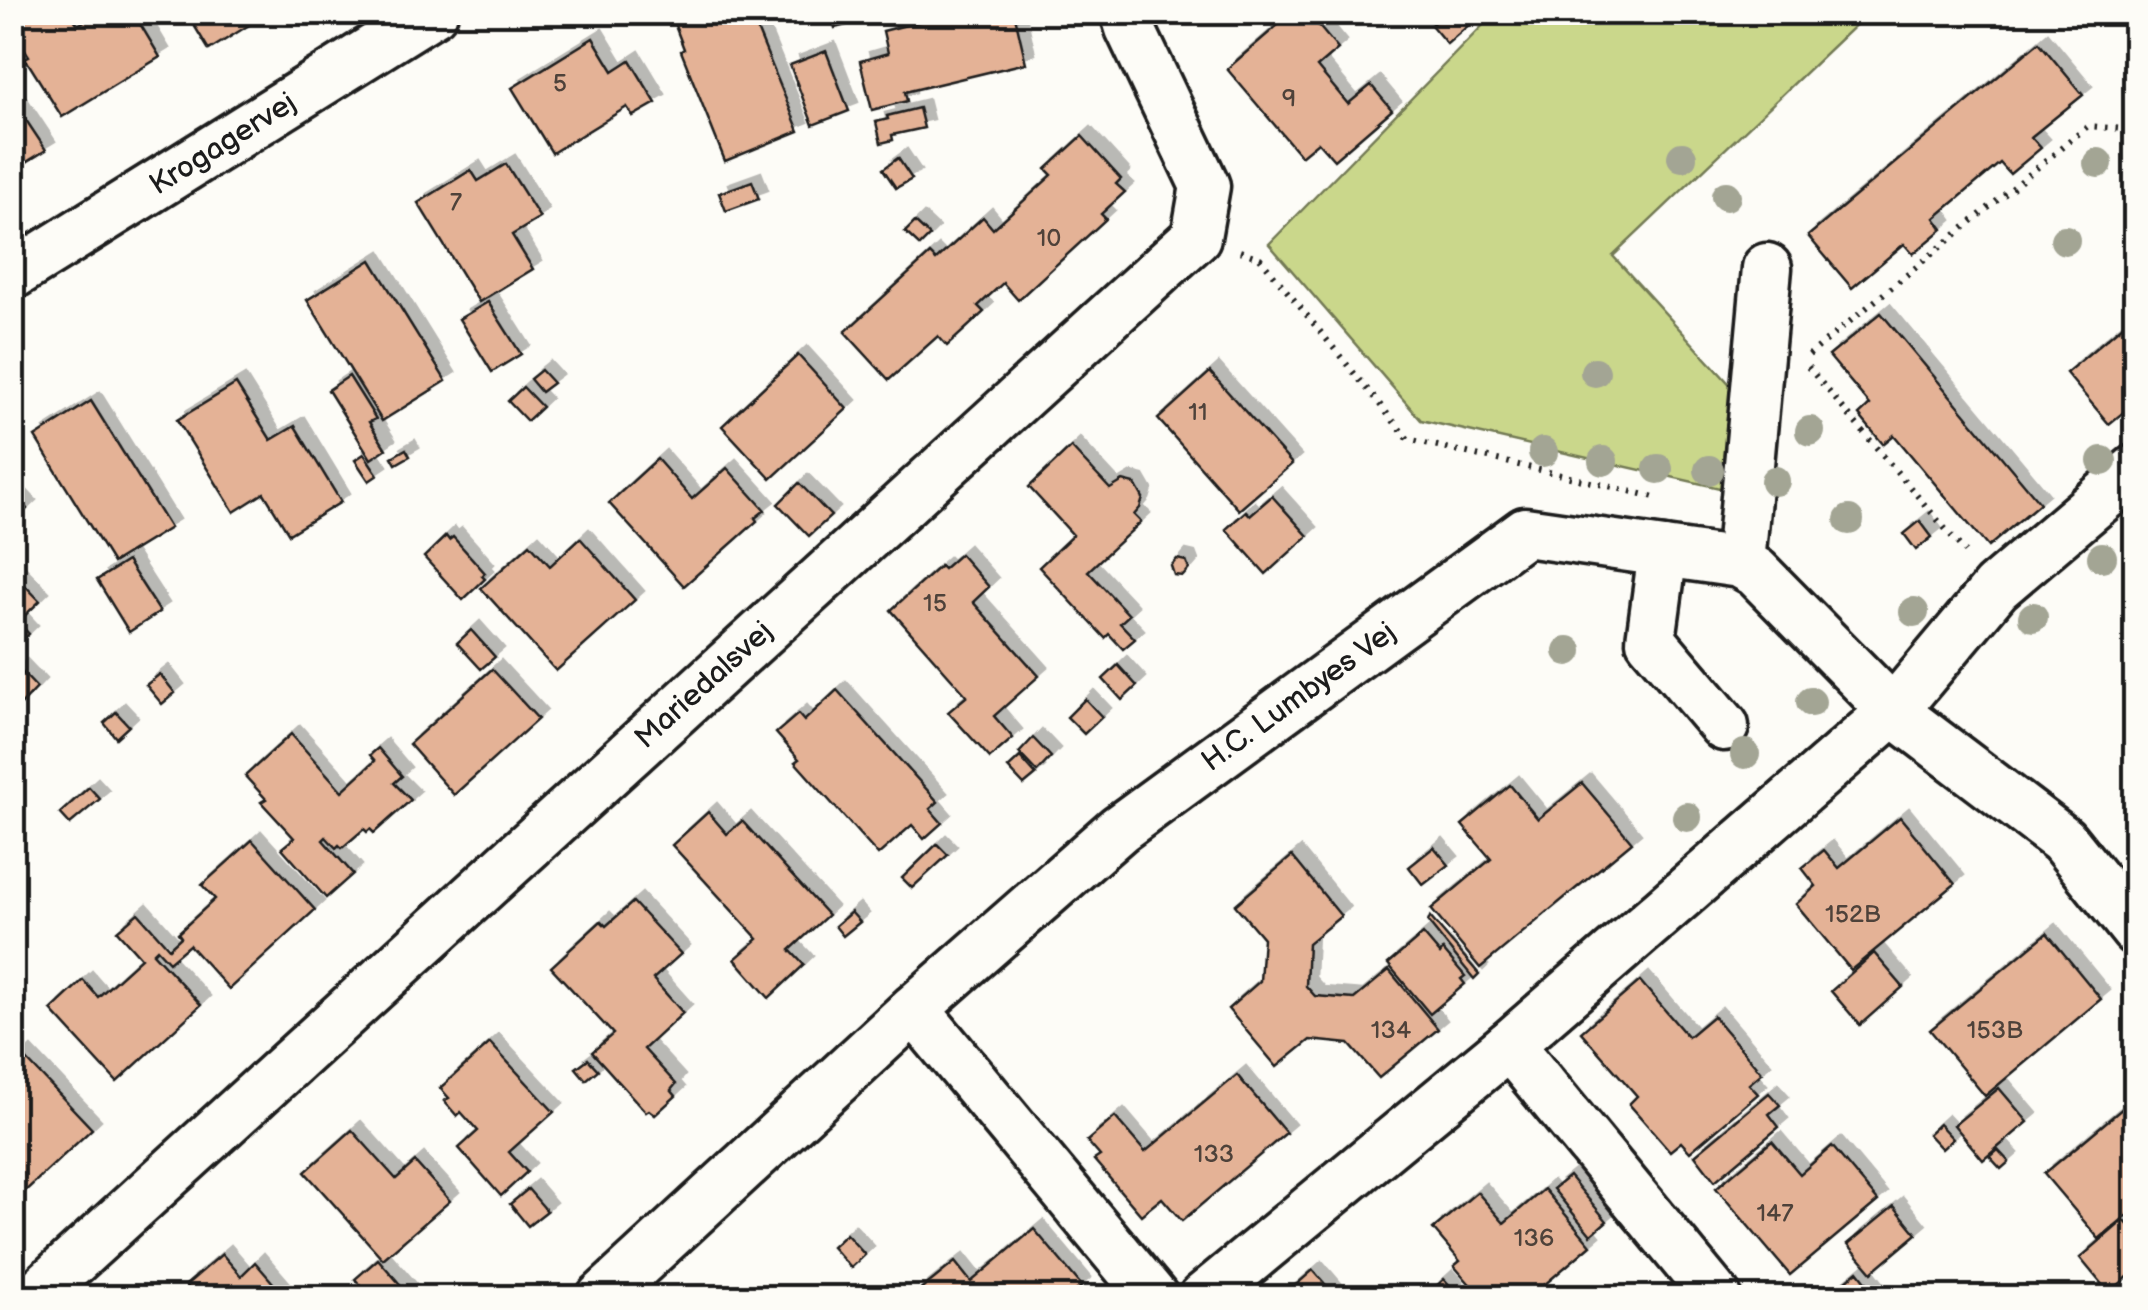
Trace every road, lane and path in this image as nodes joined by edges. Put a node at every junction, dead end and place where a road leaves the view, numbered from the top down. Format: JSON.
{"nodes":[{"id":1,"x":432,"y":12,"type":"edge"},
{"id":2,"x":1125,"y":12,"type":"edge"},
{"id":3,"x":2136,"y":130,"type":"edge"},
{"id":4,"x":1196,"y":236,"type":"junction"},
{"id":5,"x":1766,"y":268,"type":"dead end"},
{"id":6,"x":12,"y":274,"type":"edge"},
{"id":7,"x":2136,"y":470,"type":"edge"},
{"id":8,"x":1669,"y":500,"type":"dead end"},
{"id":9,"x":1663,"y":552,"type":"junction"},
{"id":10,"x":1740,"y":563,"type":"junction"},
{"id":11,"x":1996,"y":588,"type":"junction"},
{"id":12,"x":1894,"y":711,"type":"junction"},
{"id":13,"x":1724,"y":726,"type":"dead end"},
{"id":14,"x":2136,"y":931,"type":"edge"},
{"id":15,"x":914,"y":1009,"type":"junction"},
{"id":16,"x":1509,"y":1045,"type":"junction"},
{"id":17,"x":33,"y":1298,"type":"edge"},
{"id":18,"x":601,"y":1298,"type":"edge"},
{"id":19,"x":1154,"y":1298,"type":"edge"},
{"id":20,"x":1203,"y":1298,"type":"edge"},
{"id":21,"x":1717,"y":1298,"type":"edge"}],
"edges":[{"from":1,"to":6,"type":"street","name":"Krogagervej"},
{"from":2,"to":4,"type":"street"},
{"from":3,"to":11,"type":"path"},
{"from":4,"to":8,"type":"path"},
{"from":4,"to":17,"type":"street","name":"Mariedalsvej"},
{"from":5,"to":10,"type":"street"},
{"from":7,"to":11,"type":"street"},
{"from":9,"to":10,"type":"street","name":"H.C. Lumbyes Vej"},
{"from":9,"to":13,"type":"street"},
{"from":9,"to":15,"type":"street","name":"H.C. Lumbyes Vej"},
{"from":10,"to":12,"type":"street","name":"H.C. Lumbyes Vej"},
{"from":11,"to":12,"type":"street"},
{"from":12,"to":14,"type":"street","name":"H.C. Lumbyes Vej"},
{"from":12,"to":16,"type":"street"},
{"from":15,"to":18,"type":"street","name":"H.C. Lumbyes Vej"},
{"from":15,"to":19,"type":"street"},
{"from":16,"to":20,"type":"street"},
{"from":16,"to":21,"type":"street"}]}
